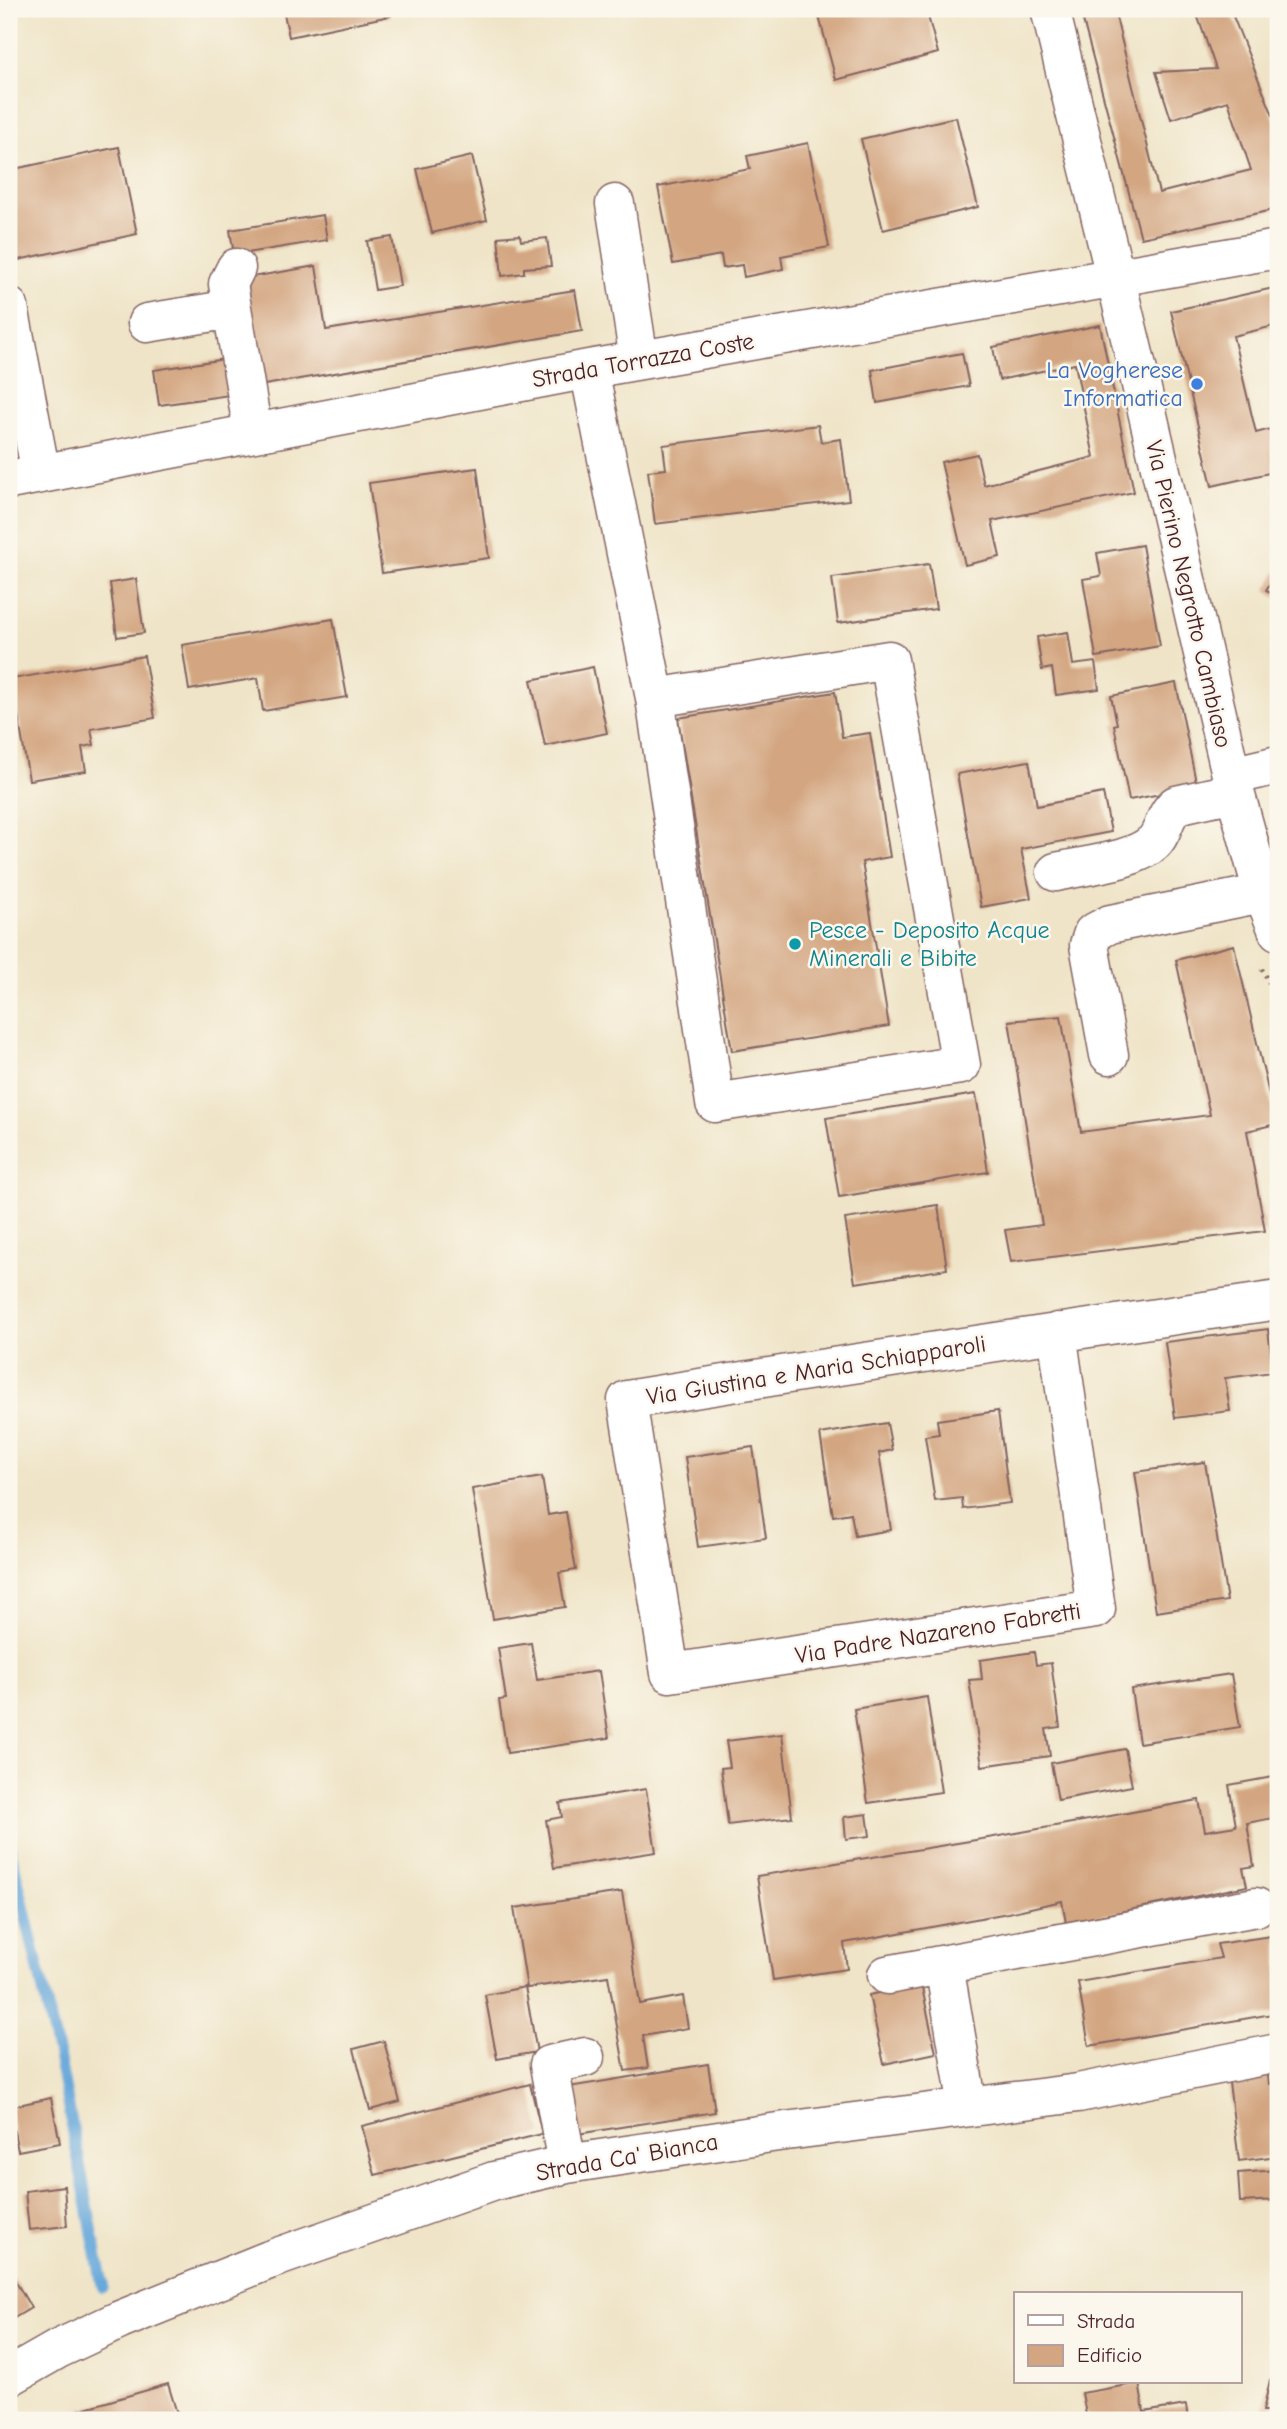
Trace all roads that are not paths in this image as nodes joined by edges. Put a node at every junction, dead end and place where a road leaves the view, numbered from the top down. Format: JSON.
{"nodes":[{"id":1,"x":1050,"y":9,"type":"edge"},
{"id":2,"x":615,"y":204,"type":"dead end"},
{"id":3,"x":1278,"y":249,"type":"edge"},
{"id":4,"x":236,"y":268,"type":"dead end"},
{"id":5,"x":1114,"y":277,"type":"junction"},
{"id":6,"x":9,"y":307,"type":"edge"},
{"id":7,"x":232,"y":309,"type":"junction"},
{"id":8,"x":147,"y":323,"type":"dead end"},
{"id":9,"x":639,"y":360,"type":"junction"},
{"id":10,"x":589,"y":369,"type":"junction"},
{"id":11,"x":253,"y":433,"type":"junction"},
{"id":12,"x":25,"y":477,"type":"edge"},
{"id":13,"x":655,"y":698,"type":"junction"},
{"id":14,"x":1278,"y":765,"type":"edge"},
{"id":15,"x":1233,"y":784,"type":"junction"},
{"id":16,"x":1056,"y":872,"type":"dead end"},
{"id":17,"x":1263,"y":893,"type":"junction"},
{"id":18,"x":1278,"y":931,"type":"edge"},
{"id":19,"x":1109,"y":1055,"type":"dead end"},
{"id":20,"x":1278,"y":1300,"type":"edge"},
{"id":21,"x":1058,"y":1332,"type":"junction"},
{"id":22,"x":670,"y":1673,"type":"joint"},
{"id":23,"x":1256,"y":1907,"type":"dead end"},
{"id":24,"x":944,"y":1965,"type":"junction"},
{"id":25,"x":887,"y":1975,"type":"dead end"},
{"id":26,"x":1278,"y":2053,"type":"edge"},
{"id":27,"x":585,"y":2057,"type":"dead end"},
{"id":28,"x":968,"y":2108,"type":"junction"},
{"id":29,"x":567,"y":2164,"type":"junction"},
{"id":30,"x":9,"y":2377,"type":"edge"}],
"edges":[{"from":1,"to":5,"type":"street","name":"Via Pierino Negrotto Cambiaso"},
{"from":2,"to":9,"type":"street"},
{"from":3,"to":5,"type":"street","name":"Strada Torrazza Coste"},
{"from":4,"to":7,"type":"street"},
{"from":5,"to":9,"type":"street","name":"Strada Torrazza Coste"},
{"from":5,"to":15,"type":"street","name":"Via Pierino Negrotto Cambiaso"},
{"from":6,"to":12,"type":"street"},
{"from":7,"to":8,"type":"street"},
{"from":7,"to":11,"type":"street"},
{"from":9,"to":10,"type":"street","name":"Strada Torrazza Coste"},
{"from":10,"to":11,"type":"street","name":"Strada Torrazza Coste"},
{"from":10,"to":13,"type":"street"},
{"from":11,"to":12,"type":"street","name":"Strada Torrazza Coste"},
{"from":13,"to":13,"type":"street"},
{"from":14,"to":15,"type":"street"},
{"from":15,"to":16,"type":"street"},
{"from":15,"to":17,"type":"street","name":"Via Pierino Negrotto Cambiaso"},
{"from":17,"to":18,"type":"street","name":"Via Pierino Negrotto Cambiaso"},
{"from":17,"to":19,"type":"street"},
{"from":20,"to":21,"type":"street","name":"Via Giustina e Maria Schiapparoli"},
{"from":21,"to":22,"type":"street","name":"Via Padre Nazareno Fabretti"},
{"from":21,"to":22,"type":"street","name":"Via Giustina e Maria Schiapparoli"},
{"from":23,"to":24,"type":"street"},
{"from":24,"to":25,"type":"street"},
{"from":24,"to":28,"type":"street"},
{"from":26,"to":28,"type":"street","name":"Strada Ca' Bianca"},
{"from":27,"to":29,"type":"street"},
{"from":28,"to":29,"type":"street","name":"Strada Ca' Bianca"},
{"from":29,"to":30,"type":"street","name":"Strada Ca' Bianca"}]}
